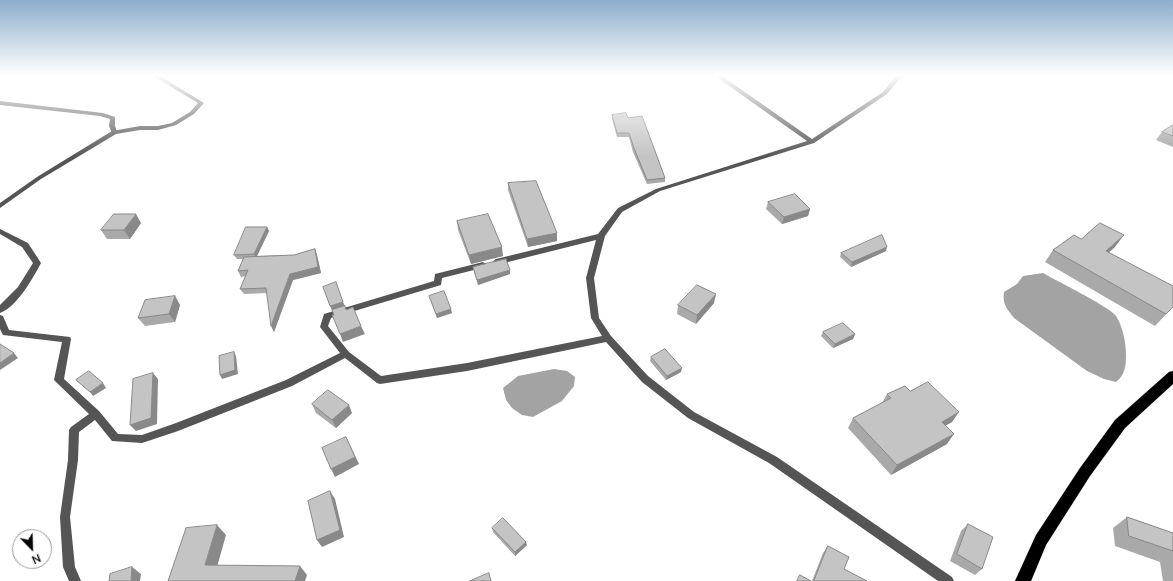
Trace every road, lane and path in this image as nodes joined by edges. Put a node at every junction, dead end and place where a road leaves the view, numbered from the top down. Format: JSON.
{"nodes":[{"id":1,"x":1,"y":103,"type":"edge"},
{"id":2,"x":201,"y":103,"type":"edge"},
{"id":3,"x":757,"y":103,"type":"edge"},
{"id":4,"x":870,"y":103,"type":"edge"},
{"id":5,"x":114,"y":132,"type":"junction"},
{"id":6,"x":812,"y":142,"type":"junction"},
{"id":7,"x":0,"y":206,"type":"edge"},
{"id":8,"x":0,"y":231,"type":"edge"},
{"id":9,"x":601,"y":236,"type":"junction"},
{"id":10,"x":0,"y":310,"type":"edge"},
{"id":11,"x":0,"y":318,"type":"edge"},
{"id":12,"x":608,"y":338,"type":"junction"},
{"id":13,"x":346,"y":354,"type":"junction"},
{"id":14,"x":1173,"y":376,"type":"edge"},
{"id":15,"x":96,"y":414,"type":"junction"},
{"id":16,"x":75,"y":581,"type":"edge"},
{"id":17,"x":948,"y":581,"type":"edge"},
{"id":18,"x":1023,"y":581,"type":"edge"}],
"edges":[{"from":1,"to":5,"type":"street"},
{"from":2,"to":5,"type":"street"},
{"from":3,"to":6,"type":"street"},
{"from":4,"to":6,"type":"street"},
{"from":5,"to":7,"type":"street"},
{"from":6,"to":9,"type":"street"},
{"from":8,"to":10,"type":"street"},
{"from":9,"to":12,"type":"street"},
{"from":9,"to":13,"type":"street"},
{"from":11,"to":15,"type":"street"},
{"from":12,"to":13,"type":"street"},
{"from":12,"to":17,"type":"street"},
{"from":13,"to":15,"type":"street"},
{"from":14,"to":18,"type":"highway"},
{"from":15,"to":16,"type":"street"}]}
